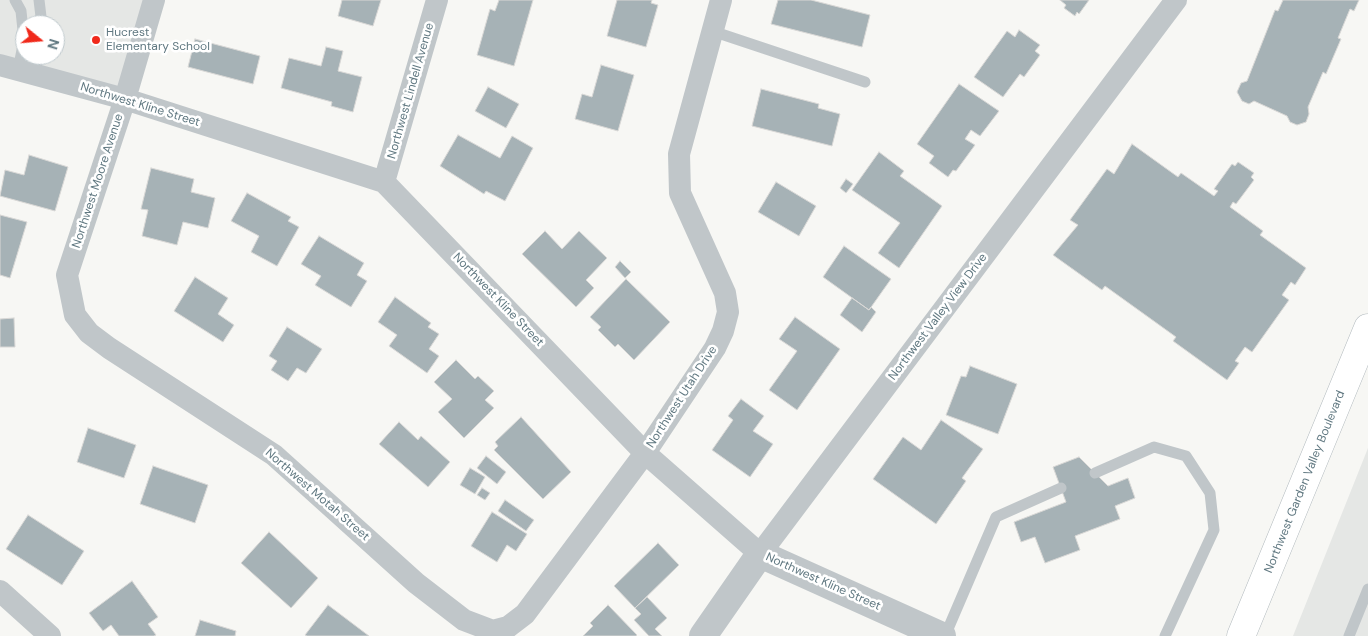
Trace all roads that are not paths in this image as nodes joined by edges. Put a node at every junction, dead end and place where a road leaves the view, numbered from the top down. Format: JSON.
{"nodes":[{"id":1,"x":15,"y":0,"type":"edge"},
{"id":2,"x":39,"y":0,"type":"edge"},
{"id":3,"x":154,"y":0,"type":"edge"},
{"id":4,"x":437,"y":0,"type":"edge"},
{"id":5,"x":721,"y":0,"type":"edge"},
{"id":6,"x":1176,"y":0,"type":"edge"},
{"id":7,"x":41,"y":15,"type":"edge"},
{"id":8,"x":712,"y":32,"type":"junction"},
{"id":9,"x":23,"y":66,"type":"edge"},
{"id":10,"x":865,"y":82,"type":"dead end"},
{"id":11,"x":125,"y":99,"type":"junction"},
{"id":12,"x":384,"y":182,"type":"junction"},
{"id":13,"x":67,"y":275,"type":"joint"},
{"id":14,"x":1368,"y":328,"type":"edge"},
{"id":15,"x":645,"y":453,"type":"junction"},
{"id":16,"x":1095,"y":473,"type":"dead end"},
{"id":17,"x":1061,"y":488,"type":"dead end"},
{"id":18,"x":760,"y":554,"type":"junction"},
{"id":19,"x":1368,"y":589,"type":"edge"},
{"id":20,"x":0,"y":591,"type":"edge"},
{"id":21,"x":493,"y":631,"type":"joint"},
{"id":22,"x":50,"y":636,"type":"edge"},
{"id":23,"x":703,"y":636,"type":"edge"},
{"id":24,"x":944,"y":636,"type":"edge"},
{"id":25,"x":1165,"y":636,"type":"edge"},
{"id":26,"x":1241,"y":636,"type":"edge"},
{"id":27,"x":1348,"y":636,"type":"edge"}],
"edges":[{"from":1,"to":9,"type":"lane"},
{"from":2,"to":7,"type":"lane"},
{"from":3,"to":11,"type":"street","name":"Northwest Moore Avenue"},
{"from":4,"to":12,"type":"street","name":"Northwest Lindell Avenue"},
{"from":5,"to":8,"type":"street","name":"Northwest Utah Drive"},
{"from":6,"to":18,"type":"street","name":"Northwest Valley View Drive"},
{"from":8,"to":10,"type":"lane"},
{"from":8,"to":15,"type":"street","name":"Northwest Utah Drive"},
{"from":9,"to":11,"type":"street","name":"Northwest Kline Street"},
{"from":11,"to":12,"type":"street","name":"Northwest Kline Street"},
{"from":11,"to":13,"type":"street","name":"Northwest Moore Avenue"},
{"from":12,"to":15,"type":"street","name":"Northwest Kline Street"},
{"from":13,"to":21,"type":"street","name":"Northwest Motah Street"},
{"from":14,"to":26,"type":"main road","name":"Northwest Garden Valley Boulevard"},
{"from":15,"to":18,"type":"street","name":"Northwest Kline Street"},
{"from":15,"to":21,"type":"street","name":"Northwest Utah Drive"},
{"from":16,"to":25,"type":"lane"},
{"from":17,"to":24,"type":"lane"},
{"from":18,"to":23,"type":"street","name":"Northwest Valley View Drive"},
{"from":18,"to":24,"type":"street","name":"Northwest Kline Street"},
{"from":19,"to":27,"type":"lane"},
{"from":20,"to":22,"type":"street"}]}
